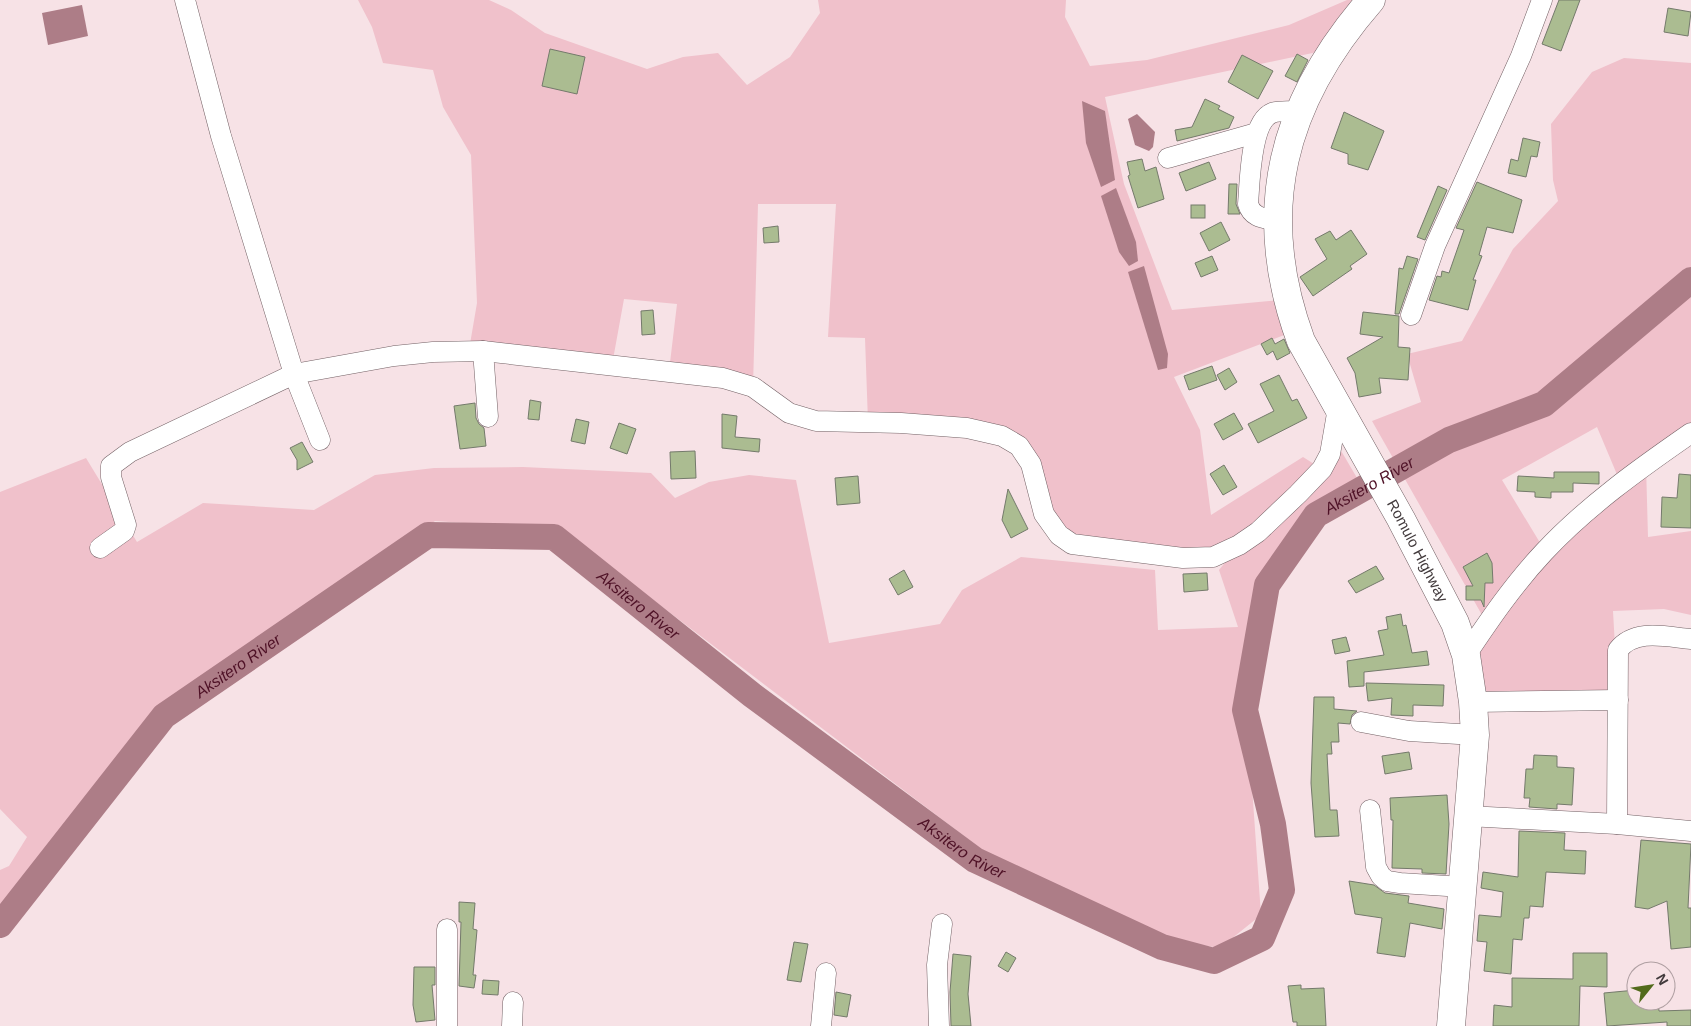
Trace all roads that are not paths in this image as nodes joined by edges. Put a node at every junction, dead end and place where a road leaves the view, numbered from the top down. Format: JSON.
{"nodes":[{"id":1,"x":185,"y":0,"type":"edge"},
{"id":2,"x":1371,"y":0,"type":"edge"},
{"id":3,"x":1542,"y":0,"type":"edge"},
{"id":4,"x":1299,"y":111,"type":"junction"},
{"id":5,"x":1256,"y":133,"type":"junction"},
{"id":6,"x":1168,"y":158,"type":"dead end"},
{"id":7,"x":1278,"y":221,"type":"junction"},
{"id":8,"x":1411,"y":315,"type":"dead end"},
{"id":9,"x":483,"y":351,"type":"junction"},
{"id":10,"x":294,"y":374,"type":"junction"},
{"id":11,"x":1341,"y":414,"type":"junction"},
{"id":12,"x":488,"y":416,"type":"dead end"},
{"id":13,"x":1691,"y":433,"type":"edge"},
{"id":14,"x":320,"y":440,"type":"dead end"},
{"id":15,"x":100,"y":548,"type":"dead end"},
{"id":16,"x":1691,"y":639,"type":"edge"},
{"id":17,"x":1466,"y":655,"type":"junction"},
{"id":18,"x":1618,"y":700,"type":"junction"},
{"id":19,"x":1473,"y":702,"type":"junction"},
{"id":20,"x":1361,"y":722,"type":"dead end"},
{"id":21,"x":1474,"y":735,"type":"junction"},
{"id":22,"x":1370,"y":810,"type":"dead end"},
{"id":23,"x":1468,"y":816,"type":"junction"},
{"id":24,"x":1617,"y":824,"type":"junction"},
{"id":25,"x":1691,"y":831,"type":"edge"},
{"id":26,"x":1463,"y":887,"type":"junction"},
{"id":27,"x":942,"y":924,"type":"dead end"},
{"id":28,"x":447,"y":929,"type":"dead end"},
{"id":29,"x":826,"y":973,"type":"dead end"},
{"id":30,"x":513,"y":1002,"type":"dead end"},
{"id":31,"x":447,"y":1026,"type":"edge"},
{"id":32,"x":512,"y":1026,"type":"edge"},
{"id":33,"x":821,"y":1026,"type":"edge"},
{"id":34,"x":939,"y":1026,"type":"edge"},
{"id":35,"x":1451,"y":1026,"type":"edge"}],
"edges":[{"from":1,"to":10,"type":"street"},
{"from":2,"to":4,"type":"highway","name":"Romulo Highway"},
{"from":3,"to":8,"type":"street"},
{"from":4,"to":5,"type":"street"},
{"from":4,"to":7,"type":"highway","name":"Romulo Highway"},
{"from":5,"to":6,"type":"street"},
{"from":5,"to":7,"type":"street"},
{"from":7,"to":11,"type":"highway","name":"Romulo Highway"},
{"from":9,"to":10,"type":"street"},
{"from":9,"to":11,"type":"street"},
{"from":9,"to":12,"type":"street"},
{"from":10,"to":14,"type":"street"},
{"from":10,"to":15,"type":"street"},
{"from":11,"to":17,"type":"highway","name":"Romulo Highway"},
{"from":13,"to":17,"type":"street"},
{"from":16,"to":18,"type":"street"},
{"from":17,"to":19,"type":"highway","name":"Romulo Highway"},
{"from":18,"to":19,"type":"street"},
{"from":18,"to":24,"type":"street"},
{"from":19,"to":21,"type":"highway","name":"Romulo Highway"},
{"from":20,"to":21,"type":"street"},
{"from":21,"to":23,"type":"highway","name":"Romulo Highway"},
{"from":22,"to":26,"type":"street"},
{"from":23,"to":24,"type":"street"},
{"from":23,"to":26,"type":"highway","name":"Romulo Highway"},
{"from":24,"to":25,"type":"street"},
{"from":26,"to":35,"type":"highway","name":"Romulo Highway"},
{"from":27,"to":34,"type":"street"},
{"from":28,"to":31,"type":"street"},
{"from":29,"to":33,"type":"street"},
{"from":30,"to":32,"type":"street"}]}
